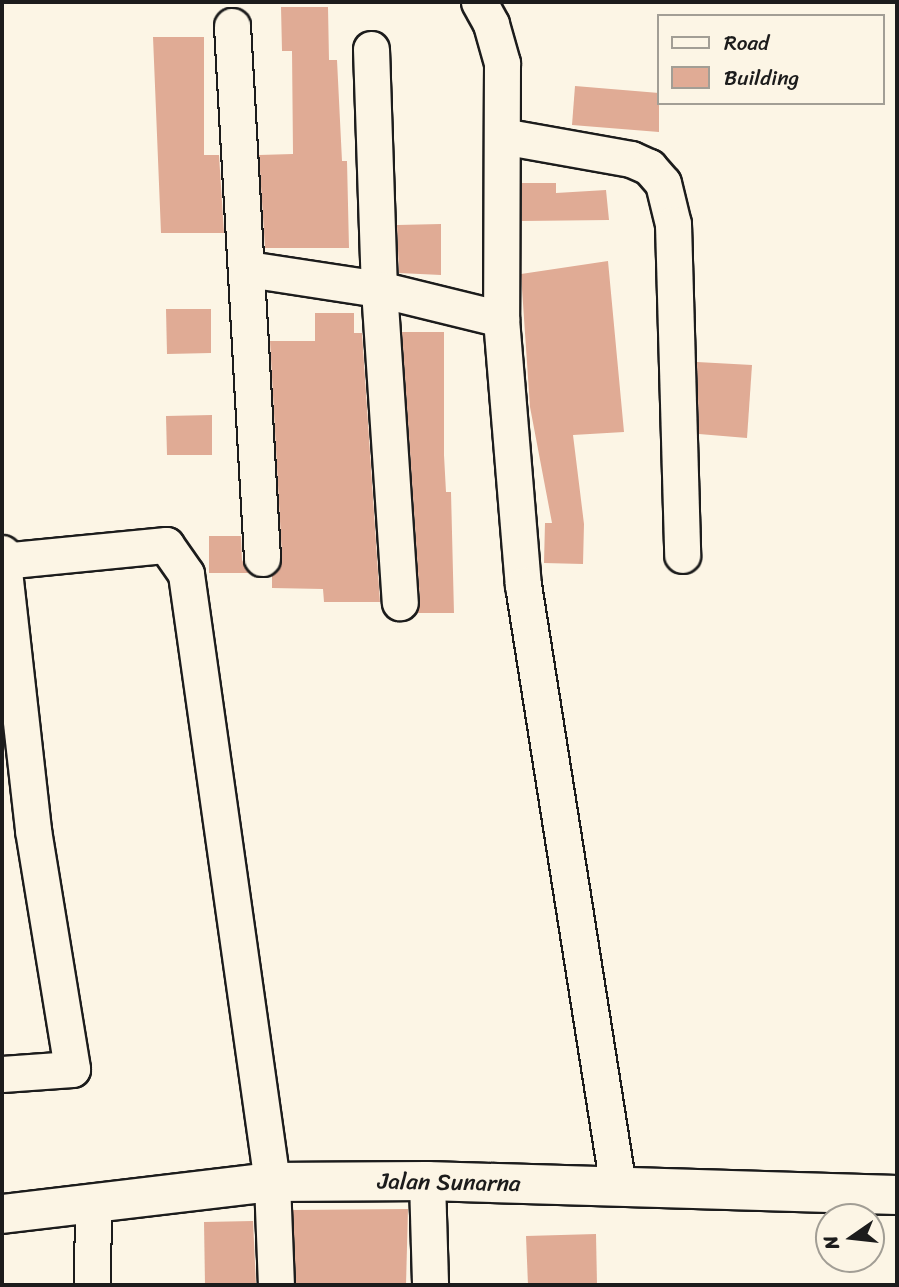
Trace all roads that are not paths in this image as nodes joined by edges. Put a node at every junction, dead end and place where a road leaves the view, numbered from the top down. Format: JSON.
{"nodes":[{"id":1,"x":479,"y":2,"type":"edge"},
{"id":2,"x":232,"y":26,"type":"dead end"},
{"id":3,"x":371,"y":49,"type":"dead end"},
{"id":4,"x":502,"y":136,"type":"junction"},
{"id":5,"x":248,"y":269,"type":"junction"},
{"id":6,"x":379,"y":289,"type":"junction"},
{"id":7,"x":501,"y":319,"type":"junction"},
{"id":8,"x":2,"y":553,"type":"edge"},
{"id":9,"x":682,"y":555,"type":"dead end"},
{"id":10,"x":262,"y":558,"type":"dead end"},
{"id":11,"x":2,"y":561,"type":"edge"},
{"id":12,"x":400,"y":602,"type":"dead end"},
{"id":13,"x":2,"y":1074,"type":"edge"},
{"id":14,"x":427,"y":1181,"type":"junction"},
{"id":15,"x":272,"y":1182,"type":"junction"},
{"id":16,"x":618,"y":1187,"type":"junction"},
{"id":17,"x":897,"y":1195,"type":"edge"},
{"id":18,"x":93,"y":1202,"type":"junction"},
{"id":19,"x":2,"y":1214,"type":"edge"},
{"id":20,"x":92,"y":1285,"type":"edge"},
{"id":21,"x":276,"y":1285,"type":"edge"},
{"id":22,"x":430,"y":1285,"type":"edge"}],
"edges":[{"from":1,"to":4,"type":"street"},
{"from":2,"to":5,"type":"street"},
{"from":3,"to":6,"type":"street"},
{"from":4,"to":7,"type":"street"},
{"from":4,"to":9,"type":"street"},
{"from":5,"to":6,"type":"street"},
{"from":5,"to":10,"type":"street"},
{"from":6,"to":7,"type":"street"},
{"from":6,"to":12,"type":"street"},
{"from":7,"to":16,"type":"street"},
{"from":8,"to":11,"type":"street"},
{"from":11,"to":13,"type":"street"},
{"from":11,"to":15,"type":"street"},
{"from":14,"to":15,"type":"street","name":"Jalan Sunarna"},
{"from":14,"to":16,"type":"street","name":"Jalan Sunarna"},
{"from":14,"to":22,"type":"street"},
{"from":15,"to":18,"type":"street","name":"Jalan Sunarna"},
{"from":15,"to":21,"type":"street"},
{"from":16,"to":17,"type":"street","name":"Jalan Sunarna"},
{"from":18,"to":19,"type":"street","name":"Jalan Sunarna"},
{"from":18,"to":20,"type":"street"}]}
